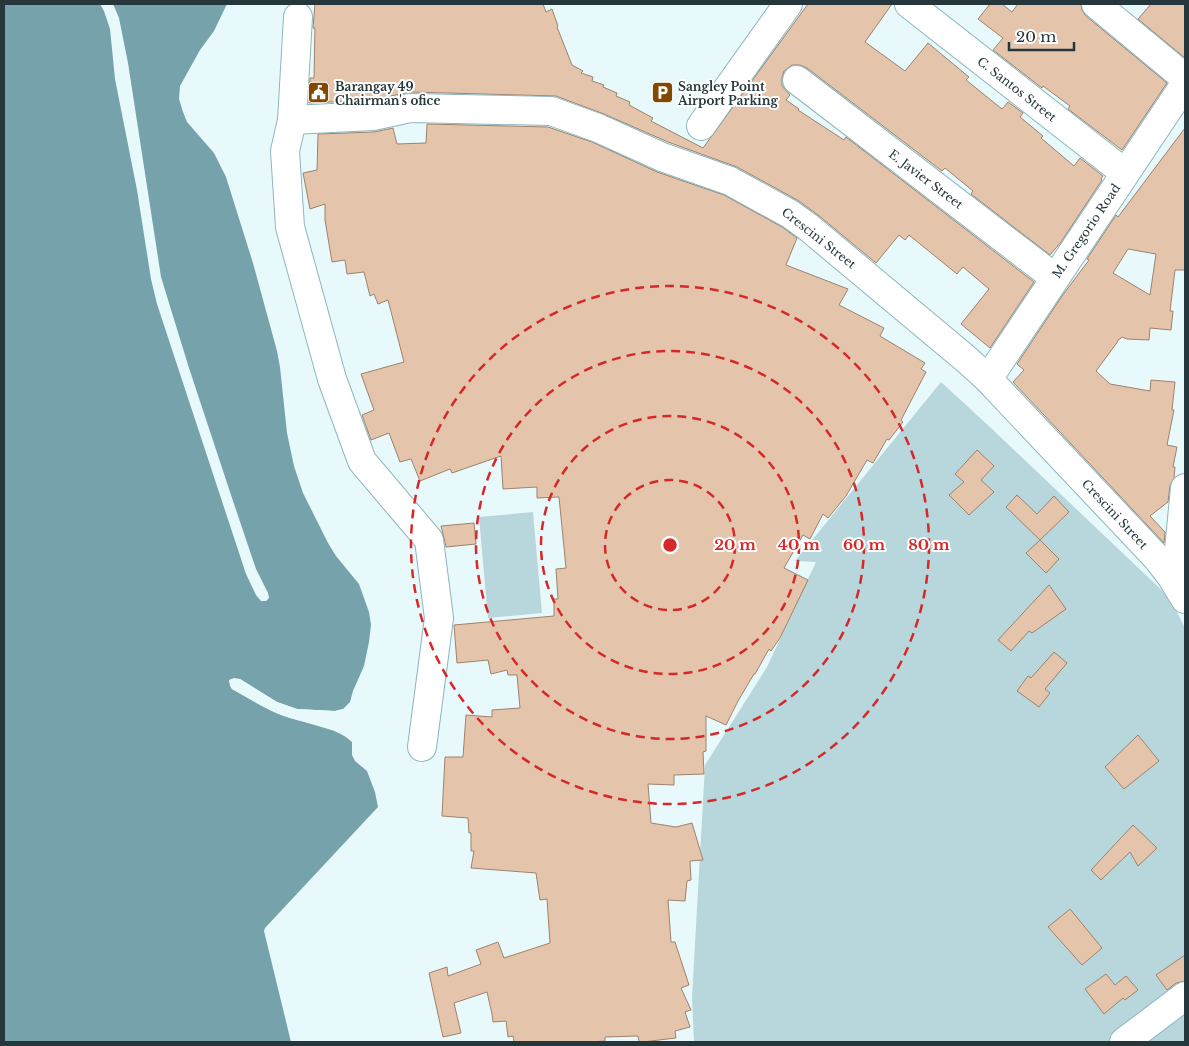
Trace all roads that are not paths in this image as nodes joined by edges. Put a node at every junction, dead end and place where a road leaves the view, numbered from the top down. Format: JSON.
{"nodes":[{"id":1,"x":788,"y":4,"type":"edge"},
{"id":2,"x":910,"y":4,"type":"edge"},
{"id":3,"x":1096,"y":4,"type":"edge"},
{"id":4,"x":298,"y":17,"type":"dead end"},
{"id":5,"x":1185,"y":78,"type":"edge"},
{"id":6,"x":796,"y":80,"type":"dead end"},
{"id":7,"x":1185,"y":84,"type":"edge"},
{"id":8,"x":292,"y":120,"type":"junction"},
{"id":9,"x":701,"y":126,"type":"dead end"},
{"id":10,"x":1125,"y":174,"type":"junction"},
{"id":11,"x":1055,"y":278,"type":"junction"},
{"id":12,"x":988,"y":379,"type":"junction"},
{"id":13,"x":1185,"y":488,"type":"edge"},
{"id":14,"x":1171,"y":576,"type":"junction"},
{"id":15,"x":1185,"y":599,"type":"edge"},
{"id":16,"x":422,"y":747,"type":"dead end"},
{"id":17,"x":1185,"y":996,"type":"edge"},
{"id":18,"x":1124,"y":1042,"type":"edge"}],
"edges":[{"from":1,"to":9,"type":"street"},
{"from":2,"to":10,"type":"street","name":"C. Santos Street"},
{"from":3,"to":5,"type":"street"},
{"from":4,"to":8,"type":"street"},
{"from":6,"to":11,"type":"street","name":"E. Javier Street"},
{"from":7,"to":10,"type":"street","name":"M. Gregorio Road"},
{"from":8,"to":12,"type":"street","name":"Crescini Street"},
{"from":8,"to":16,"type":"street"},
{"from":10,"to":11,"type":"street","name":"M. Gregorio Road"},
{"from":11,"to":12,"type":"street","name":"M. Gregorio Road"},
{"from":12,"to":14,"type":"street","name":"Crescini Street"},
{"from":13,"to":14,"type":"street"},
{"from":14,"to":15,"type":"street","name":"Crescini Street"},
{"from":17,"to":18,"type":"street"}]}
